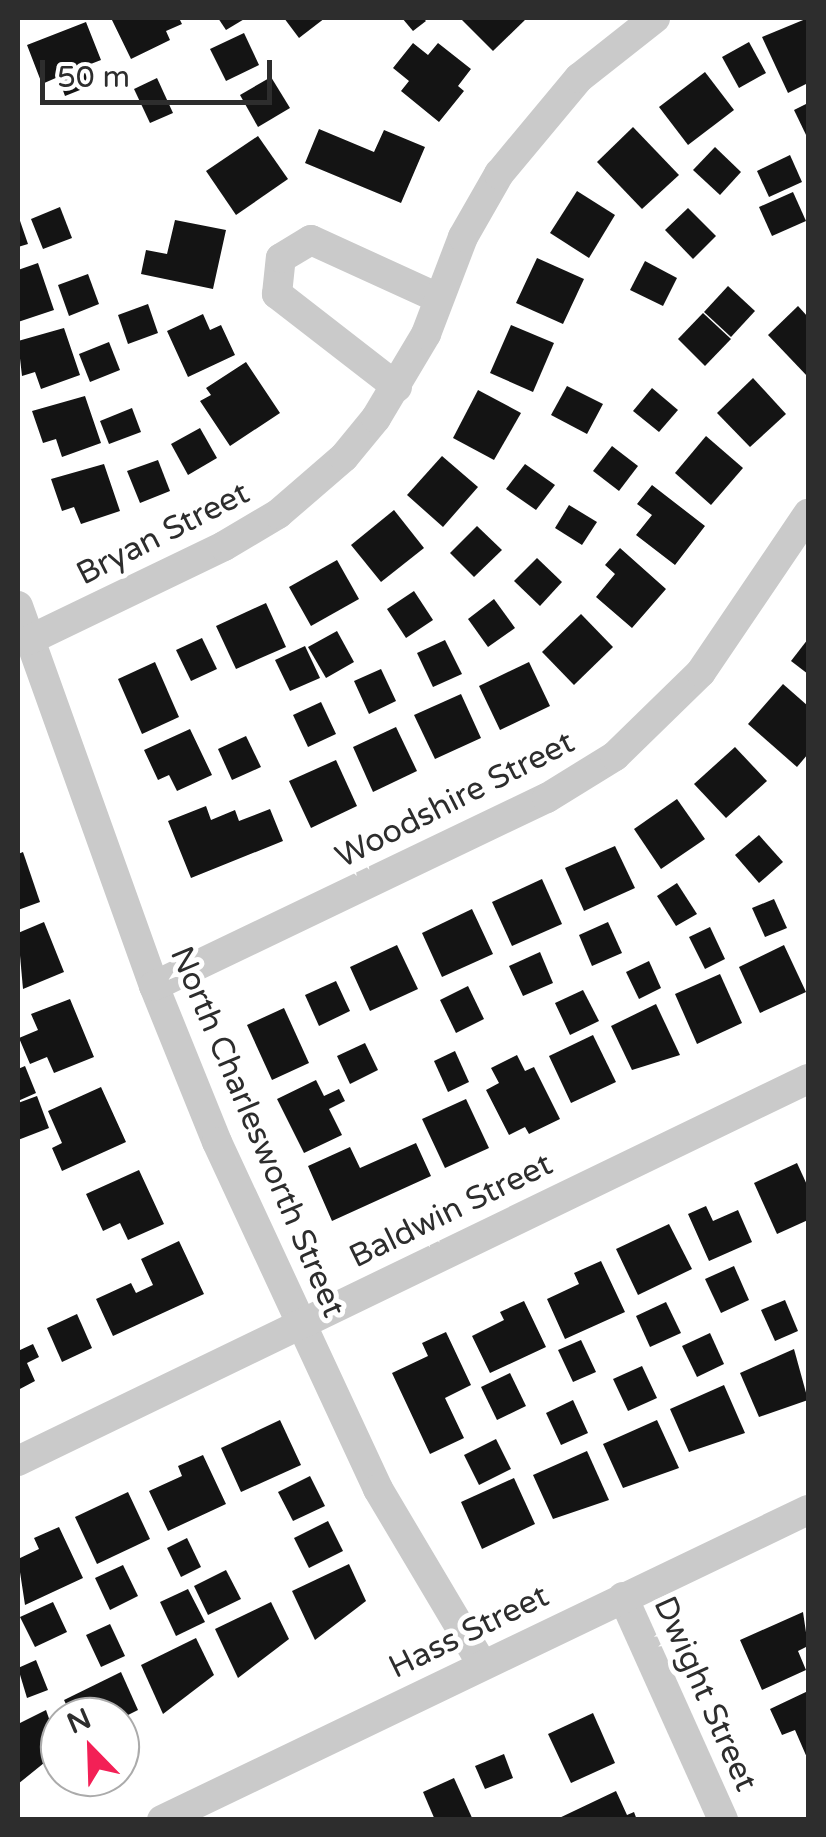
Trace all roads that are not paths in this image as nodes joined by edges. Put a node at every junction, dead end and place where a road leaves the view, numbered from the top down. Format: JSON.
{"nodes":[{"id":1,"x":655,"y":18,"type":"edge"},
{"id":2,"x":438,"y":298,"type":"junction"},
{"id":3,"x":396,"y":387,"type":"junction"},
{"id":4,"x":808,"y":514,"type":"edge"},
{"id":5,"x":18,"y":606,"type":"edge"},
{"id":6,"x":30,"y":640,"type":"junction"},
{"id":7,"x":154,"y":986,"type":"junction"},
{"id":8,"x":808,"y":1079,"type":"edge"},
{"id":9,"x":300,"y":1322,"type":"junction"},
{"id":10,"x":18,"y":1461,"type":"edge"},
{"id":11,"x":808,"y":1510,"type":"edge"},
{"id":12,"x":623,"y":1597,"type":"junction"},
{"id":13,"x":482,"y":1664,"type":"junction"},
{"id":14,"x":163,"y":1819,"type":"edge"},
{"id":15,"x":724,"y":1820,"type":"edge"}],
"edges":[{"from":1,"to":2,"type":"street","name":"Bryan Street"},
{"from":2,"to":3,"type":"street","name":"Bryan Street"},
{"from":2,"to":3,"type":"street"},
{"from":3,"to":6,"type":"street","name":"Bryan Street"},
{"from":4,"to":7,"type":"street","name":"Woodshire Street"},
{"from":5,"to":6,"type":"street","name":"North Charlesworth Street"},
{"from":6,"to":7,"type":"street","name":"North Charlesworth Street"},
{"from":7,"to":9,"type":"street","name":"North Charlesworth Street"},
{"from":8,"to":9,"type":"street","name":"Baldwin Street"},
{"from":9,"to":10,"type":"street","name":"Baldwin Street"},
{"from":9,"to":13,"type":"street","name":"North Charlesworth Street"},
{"from":11,"to":12,"type":"street","name":"Hass Street"},
{"from":12,"to":13,"type":"street","name":"Hass Street"},
{"from":12,"to":15,"type":"street","name":"Dwight Street"},
{"from":13,"to":14,"type":"street","name":"Hass Street"}]}
